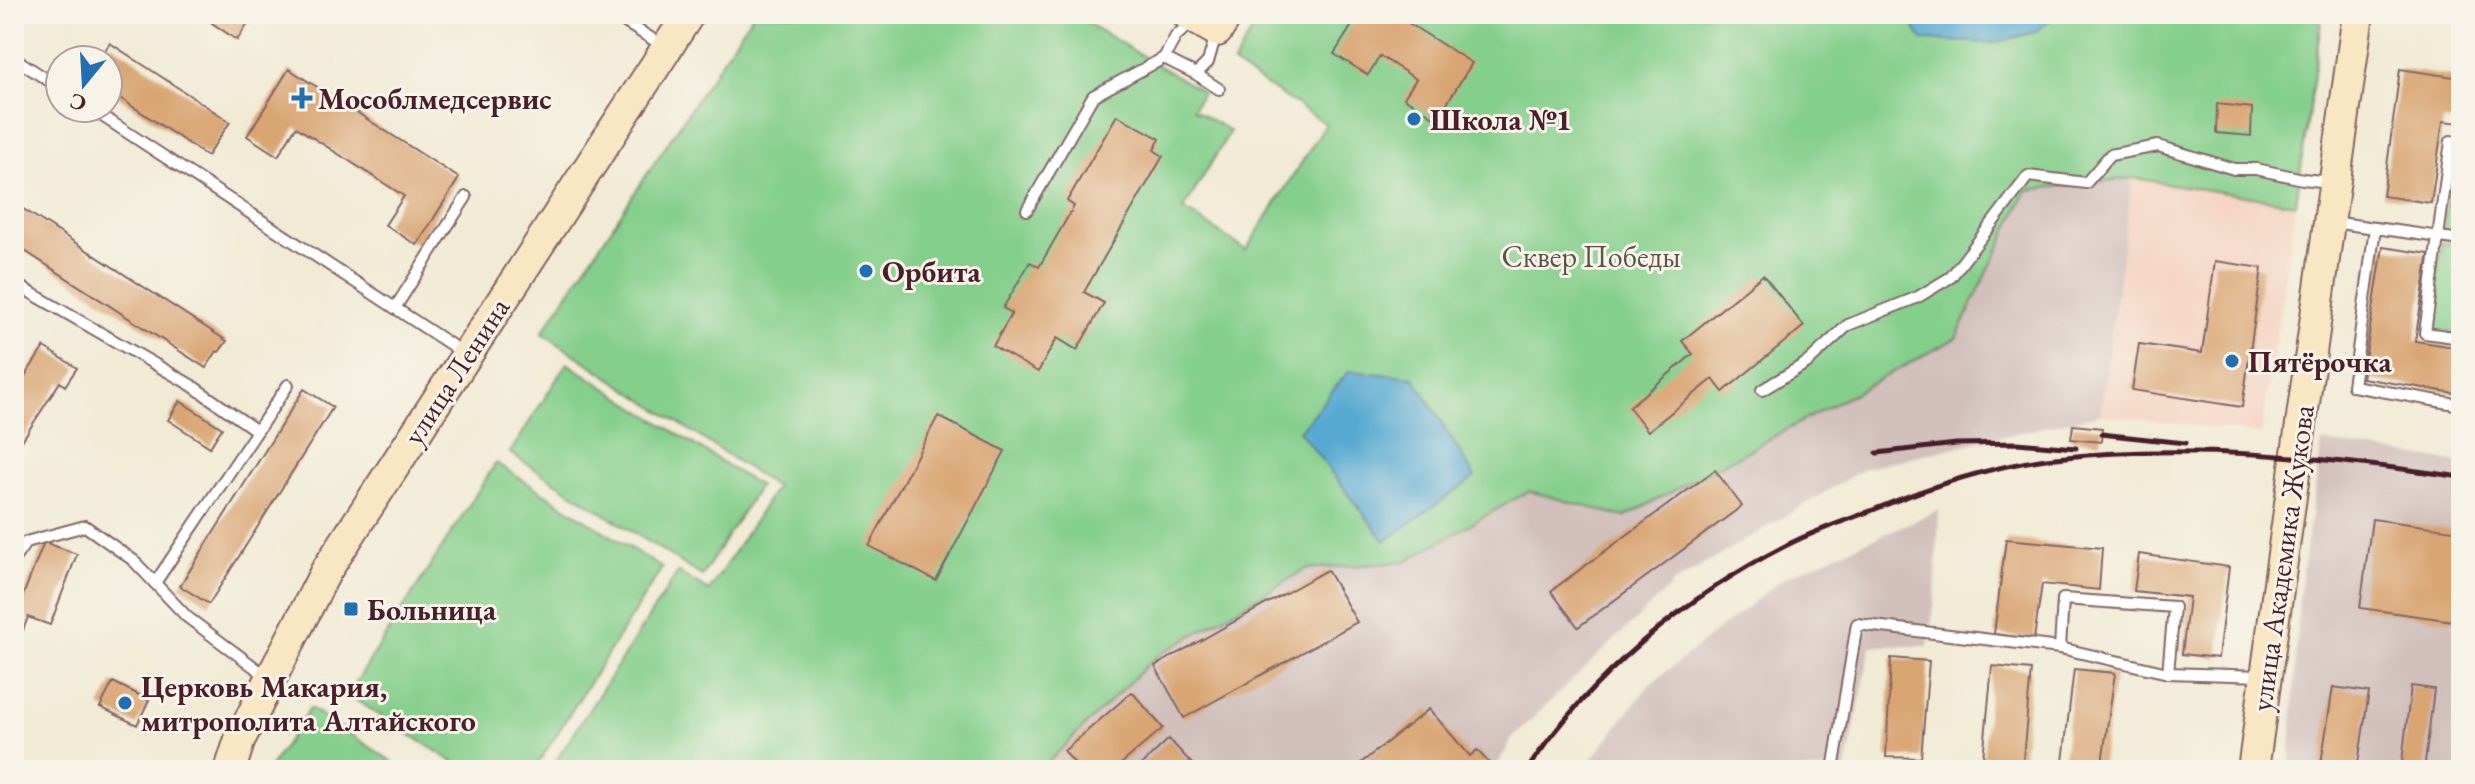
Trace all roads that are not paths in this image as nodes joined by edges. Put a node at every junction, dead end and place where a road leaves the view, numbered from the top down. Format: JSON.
{"nodes":[{"id":1,"x":612,"y":14,"type":"edge"},
{"id":2,"x":689,"y":14,"type":"edge"},
{"id":3,"x":2358,"y":14,"type":"edge"},
{"id":4,"x":1207,"y":19,"type":"edge"},
{"id":5,"x":667,"y":48,"type":"junction"},
{"id":6,"x":14,"y":58,"type":"edge"},
{"id":7,"x":1164,"y":58,"type":"junction"},
{"id":8,"x":1196,"y":74,"type":"junction"},
{"id":9,"x":44,"y":78,"type":"edge"},
{"id":10,"x":1219,"y":89,"type":"dead end"},
{"id":11,"x":114,"y":124,"type":"edge"},
{"id":12,"x":2461,"y":143,"type":"edge"},
{"id":13,"x":2336,"y":182,"type":"junction"},
{"id":14,"x":466,"y":197,"type":"dead end"},
{"id":15,"x":1027,"y":210,"type":"dead end"},
{"id":16,"x":2330,"y":222,"type":"junction"},
{"id":17,"x":2375,"y":228,"type":"junction"},
{"id":18,"x":2438,"y":237,"type":"junction"},
{"id":19,"x":2461,"y":240,"type":"edge"},
{"id":20,"x":14,"y":283,"type":"edge"},
{"id":21,"x":395,"y":308,"type":"junction"},
{"id":22,"x":2461,"y":338,"type":"edge"},
{"id":23,"x":467,"y":355,"type":"junction"},
{"id":24,"x":288,"y":385,"type":"dead end"},
{"id":25,"x":1762,"y":390,"type":"dead end"},
{"id":26,"x":2461,"y":405,"type":"edge"},
{"id":27,"x":257,"y":431,"type":"junction"},
{"id":28,"x":14,"y":559,"type":"edge"},
{"id":29,"x":155,"y":583,"type":"junction"},
{"id":30,"x":2060,"y":648,"type":"junction"},
{"id":31,"x":2168,"y":673,"type":"junction"},
{"id":32,"x":2264,"y":677,"type":"junction"},
{"id":33,"x":270,"y":679,"type":"junction"},
{"id":34,"x":240,"y":739,"type":"junction"},
{"id":35,"x":215,"y":770,"type":"edge"},
{"id":36,"x":230,"y":770,"type":"edge"},
{"id":37,"x":1833,"y":770,"type":"edge"},
{"id":38,"x":2253,"y":770,"type":"edge"}],
"edges":[{"from":1,"to":5,"type":"lane"},
{"from":2,"to":5,"type":"street","name":"улица Ленина"},
{"from":3,"to":13,"type":"street","name":"улица Академика Жукова"},
{"from":4,"to":7,"type":"lane"},
{"from":4,"to":8,"type":"lane"},
{"from":5,"to":23,"type":"street","name":"улица Ленина"},
{"from":6,"to":9,"type":"lane"},
{"from":7,"to":8,"type":"lane"},
{"from":7,"to":15,"type":"lane"},
{"from":8,"to":10,"type":"lane"},
{"from":11,"to":21,"type":"lane"},
{"from":12,"to":18,"type":"lane"},
{"from":13,"to":16,"type":"street","name":"улица Академика Жукова"},
{"from":13,"to":25,"type":"lane"},
{"from":14,"to":21,"type":"lane"},
{"from":16,"to":17,"type":"lane"},
{"from":16,"to":32,"type":"street","name":"улица Академика Жукова"},
{"from":17,"to":18,"type":"lane"},
{"from":17,"to":26,"type":"lane"},
{"from":18,"to":19,"type":"lane"},
{"from":18,"to":22,"type":"lane"},
{"from":20,"to":27,"type":"lane"},
{"from":21,"to":23,"type":"lane"},
{"from":23,"to":33,"type":"street","name":"улица Ленина"},
{"from":24,"to":27,"type":"lane"},
{"from":27,"to":29,"type":"lane"},
{"from":28,"to":29,"type":"lane"},
{"from":29,"to":33,"type":"lane"},
{"from":30,"to":31,"type":"lane"},
{"from":30,"to":31,"type":"lane"},
{"from":30,"to":37,"type":"lane"},
{"from":31,"to":32,"type":"lane"},
{"from":32,"to":38,"type":"street","name":"улица Академика Жукова"},
{"from":33,"to":34,"type":"street","name":"улица Ленина"},
{"from":34,"to":35,"type":"street","name":"улица Ленина"},
{"from":34,"to":36,"type":"street","name":"улица Ленина"}]}
